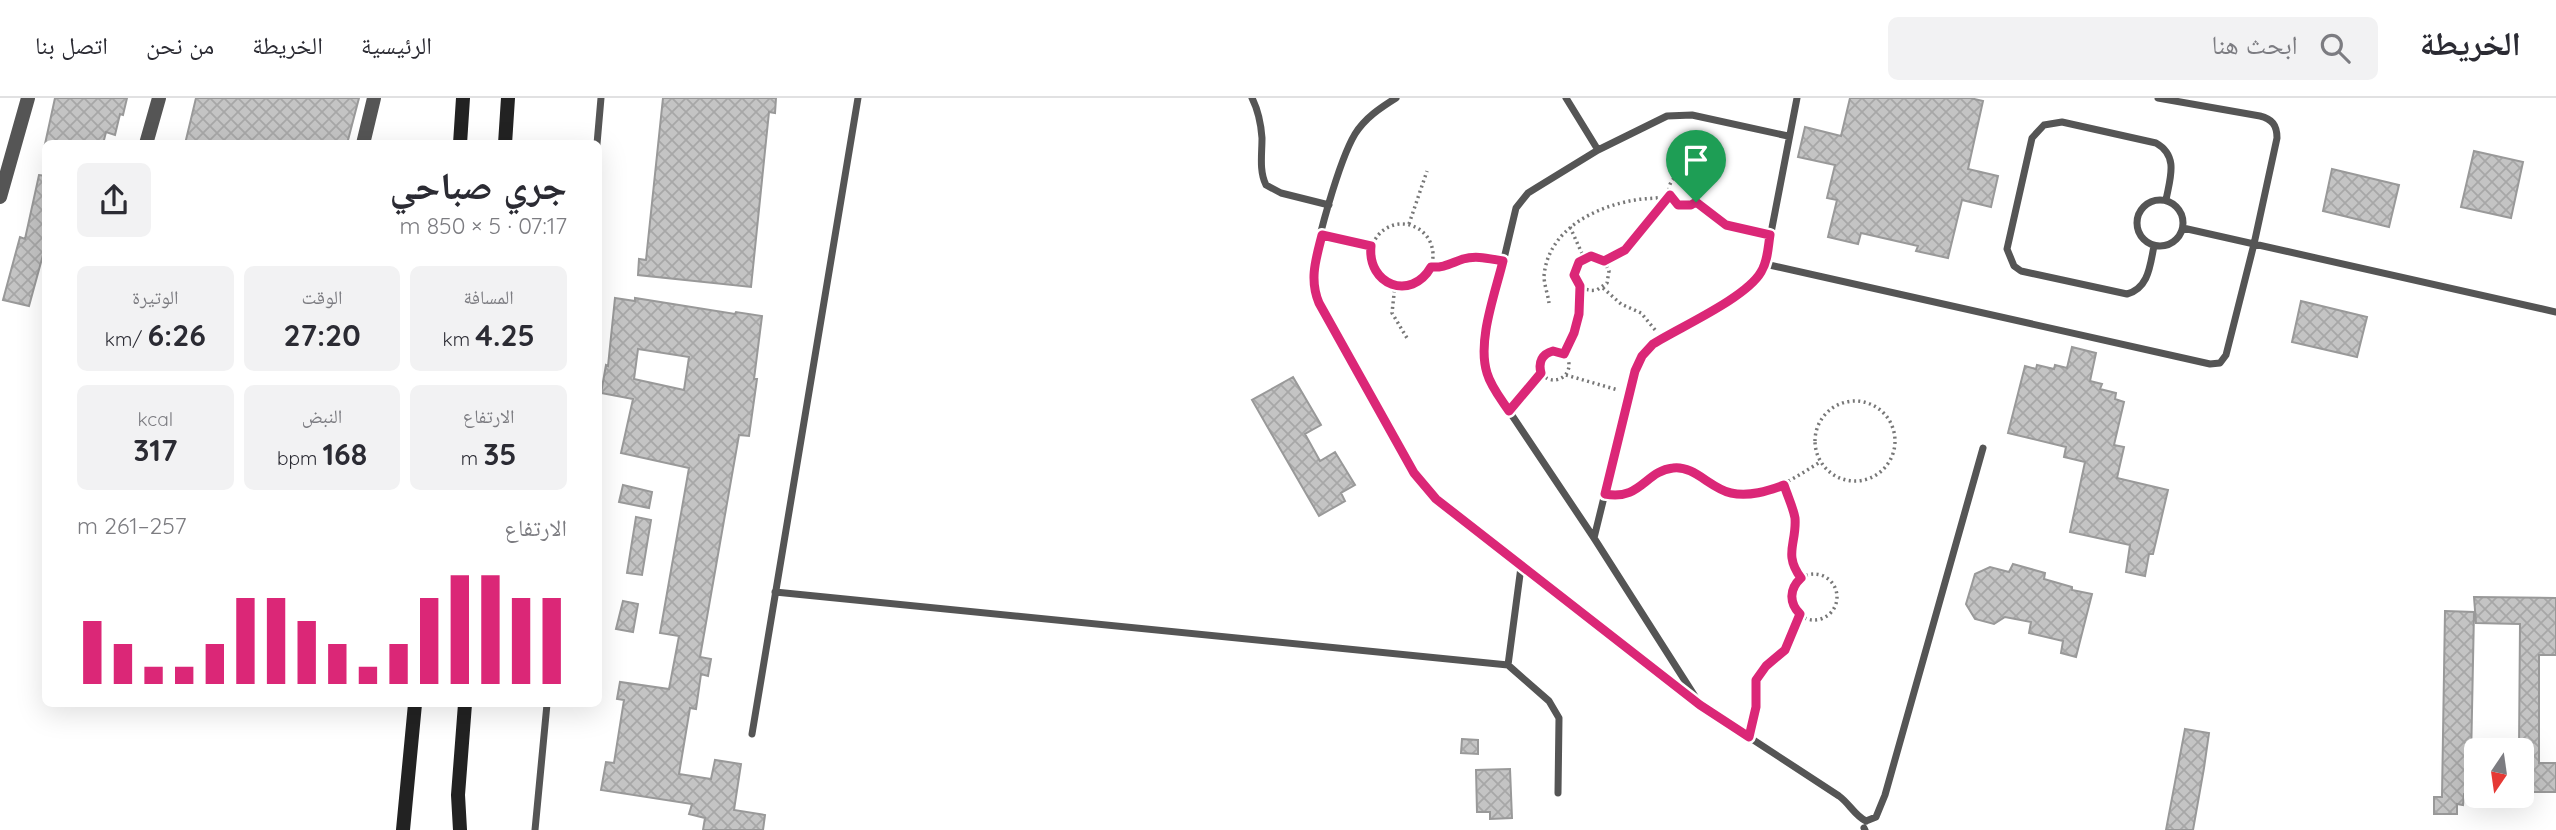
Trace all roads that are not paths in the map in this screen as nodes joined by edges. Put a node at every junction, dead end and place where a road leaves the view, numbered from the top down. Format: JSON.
{"nodes":[{"id":1,"x":28,"y":98,"type":"edge"},
{"id":2,"x":159,"y":98,"type":"edge"},
{"id":3,"x":374,"y":98,"type":"edge"},
{"id":4,"x":463,"y":98,"type":"edge"},
{"id":5,"x":508,"y":98,"type":"edge"},
{"id":6,"x":601,"y":98,"type":"edge"},
{"id":7,"x":858,"y":98,"type":"edge"},
{"id":8,"x":1252,"y":98,"type":"edge"},
{"id":9,"x":1395,"y":98,"type":"edge"},
{"id":10,"x":1566,"y":98,"type":"edge"},
{"id":11,"x":1797,"y":98,"type":"edge"},
{"id":12,"x":2158,"y":98,"type":"edge"},
{"id":13,"x":1788,"y":136,"type":"junction"},
{"id":14,"x":147,"y":140,"type":"edge"},
{"id":15,"x":364,"y":140,"type":"edge"},
{"id":16,"x":460,"y":140,"type":"edge"},
{"id":17,"x":505,"y":140,"type":"edge"},
{"id":18,"x":597,"y":140,"type":"edge"},
{"id":19,"x":1598,"y":150,"type":"junction"},
{"id":20,"x":0,"y":196,"type":"edge"},
{"id":21,"x":2166,"y":200,"type":"junction"},
{"id":22,"x":1329,"y":205,"type":"junction"},
{"id":23,"x":2183,"y":228,"type":"junction"},
{"id":24,"x":2254,"y":244,"type":"junction"},
{"id":25,"x":2154,"y":246,"type":"junction"},
{"id":26,"x":1765,"y":264,"type":"junction"},
{"id":27,"x":2556,"y":313,"type":"edge"},
{"id":28,"x":1983,"y":448,"type":"dead end"},
{"id":29,"x":1594,"y":538,"type":"junction"},
{"id":30,"x":1521,"y":567,"type":"junction"},
{"id":31,"x":775,"y":592,"type":"junction"},
{"id":32,"x":1508,"y":665,"type":"junction"},
{"id":33,"x":1700,"y":705,"type":"junction"},
{"id":34,"x":415,"y":707,"type":"edge"},
{"id":35,"x":465,"y":707,"type":"edge"},
{"id":36,"x":547,"y":707,"type":"edge"},
{"id":37,"x":752,"y":734,"type":"dead end"},
{"id":38,"x":1558,"y":793,"type":"dead end"},
{"id":39,"x":1865,"y":827,"type":"edge"},
{"id":40,"x":403,"y":830,"type":"edge"},
{"id":41,"x":460,"y":830,"type":"edge"},
{"id":42,"x":535,"y":830,"type":"edge"}],
"edges":[{"from":1,"to":20,"type":"street"},
{"from":2,"to":14,"type":"street"},
{"from":3,"to":15,"type":"street"},
{"from":4,"to":16,"type":"main road"},
{"from":5,"to":17,"type":"main road"},
{"from":6,"to":18,"type":"lane"},
{"from":7,"to":31,"type":"lane"},
{"from":8,"to":22,"type":"lane"},
{"from":9,"to":22,"type":"lane"},
{"from":10,"to":19,"type":"lane"},
{"from":11,"to":13,"type":"lane"},
{"from":12,"to":24,"type":"lane"},
{"from":13,"to":19,"type":"lane"},
{"from":13,"to":26,"type":"lane"},
{"from":19,"to":29,"type":"lane"},
{"from":21,"to":23,"type":"lane"},
{"from":21,"to":25,"type":"lane"},
{"from":21,"to":25,"type":"lane"},
{"from":22,"to":30,"type":"lane"},
{"from":23,"to":24,"type":"lane"},
{"from":23,"to":25,"type":"lane"},
{"from":24,"to":26,"type":"lane"},
{"from":24,"to":27,"type":"lane"},
{"from":26,"to":29,"type":"lane"},
{"from":28,"to":39,"type":"lane"},
{"from":29,"to":33,"type":"lane"},
{"from":30,"to":32,"type":"lane"},
{"from":30,"to":33,"type":"lane"},
{"from":31,"to":32,"type":"lane"},
{"from":31,"to":37,"type":"lane"},
{"from":32,"to":38,"type":"lane"},
{"from":33,"to":39,"type":"lane"},
{"from":34,"to":40,"type":"main road"},
{"from":35,"to":41,"type":"main road"},
{"from":36,"to":42,"type":"lane"}]}
